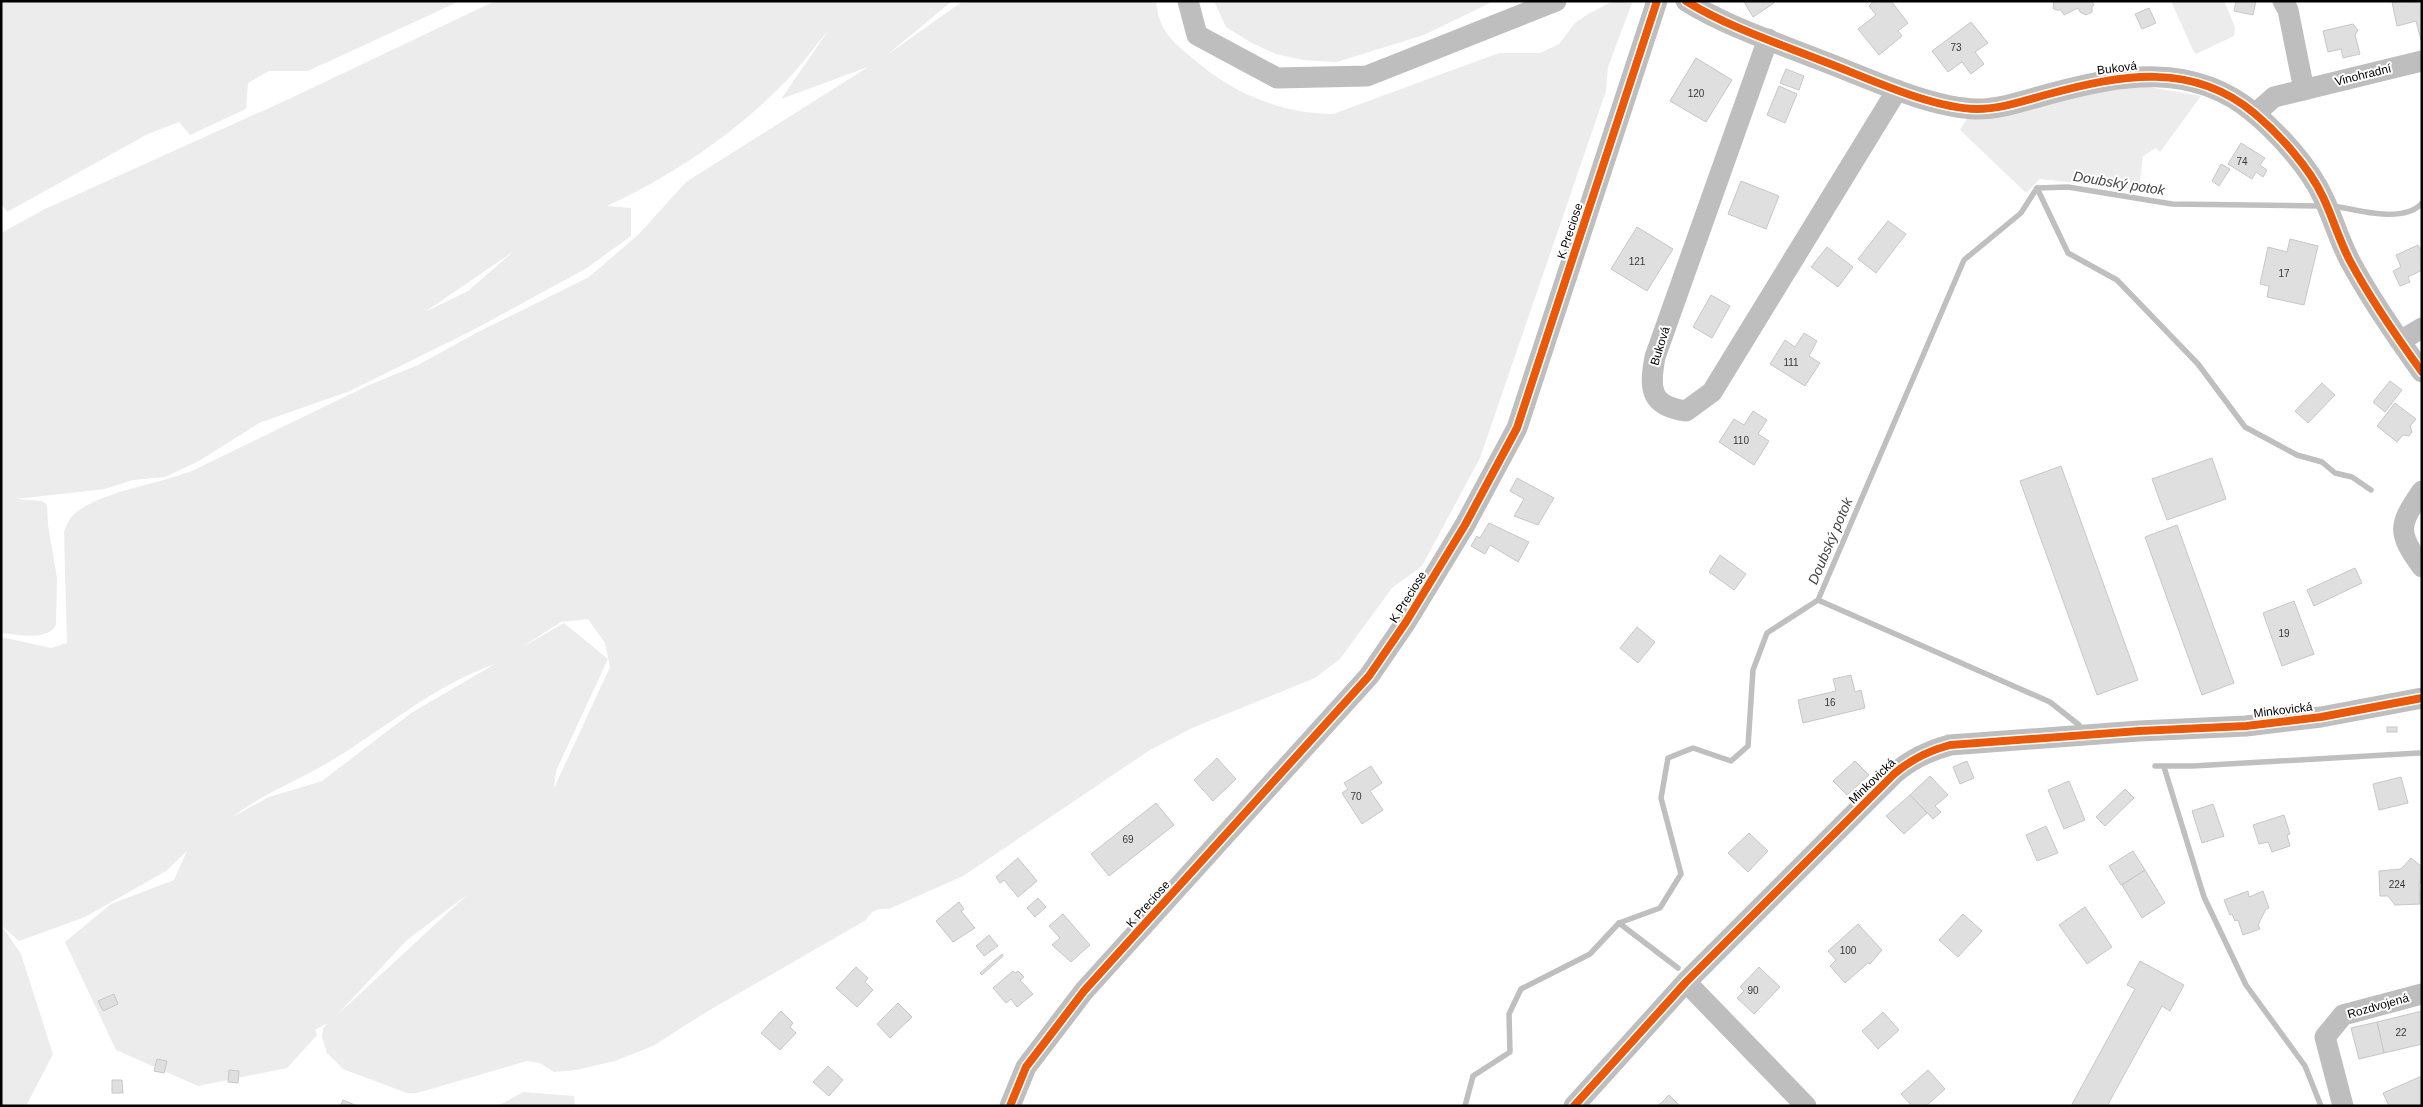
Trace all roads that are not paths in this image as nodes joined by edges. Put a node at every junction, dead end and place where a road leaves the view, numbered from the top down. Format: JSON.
{"nodes":[{"id":1,"x":1188,"y":1,"type":"edge"},
{"id":2,"x":1556,"y":1,"type":"edge"},
{"id":3,"x":1657,"y":1,"type":"edge"},
{"id":4,"x":1686,"y":1,"type":"edge"},
{"id":5,"x":2284,"y":1,"type":"edge"},
{"id":6,"x":1768,"y":39,"type":"junction"},
{"id":7,"x":2422,"y":61,"type":"edge"},
{"id":8,"x":1897,"y":90,"type":"junction"},
{"id":9,"x":2304,"y":90,"type":"junction"},
{"id":10,"x":2255,"y":114,"type":"junction"},
{"id":11,"x":2422,"y":328,"type":"edge"},
{"id":12,"x":2400,"y":342,"type":"junction"},
{"id":13,"x":2422,"y":372,"type":"edge"},
{"id":14,"x":2422,"y":491,"type":"edge"},
{"id":15,"x":2422,"y":567,"type":"edge"},
{"id":16,"x":2421,"y":702,"type":"edge"},
{"id":17,"x":1686,"y":982,"type":"junction"},
{"id":18,"x":2422,"y":994,"type":"edge"},
{"id":19,"x":1010,"y":1106,"type":"edge"},
{"id":20,"x":1574,"y":1106,"type":"edge"},
{"id":21,"x":1806,"y":1106,"type":"edge"},
{"id":22,"x":2343,"y":1106,"type":"edge"}],
"edges":[{"from":1,"to":2,"type":"street"},
{"from":3,"to":19,"type":"street","name":"K Preciose"},
{"from":4,"to":6,"type":"street","name":"Buková"},
{"from":5,"to":9,"type":"street"},
{"from":6,"to":8,"type":"street","name":"Buková"},
{"from":6,"to":8,"type":"street","name":"Buková"},
{"from":7,"to":9,"type":"street","name":"Vinohradní"},
{"from":8,"to":10,"type":"street","name":"Buková"},
{"from":9,"to":10,"type":"street","name":"Vinohradní"},
{"from":10,"to":12,"type":"street","name":"Buková"},
{"from":11,"to":12,"type":"street"},
{"from":12,"to":13,"type":"street","name":"Buková"},
{"from":14,"to":15,"type":"street"},
{"from":16,"to":17,"type":"street","name":"Minkovická"},
{"from":17,"to":20,"type":"street","name":"Minkovická"},
{"from":17,"to":21,"type":"street"},
{"from":18,"to":22,"type":"street","name":"Rozdvojená"}]}
